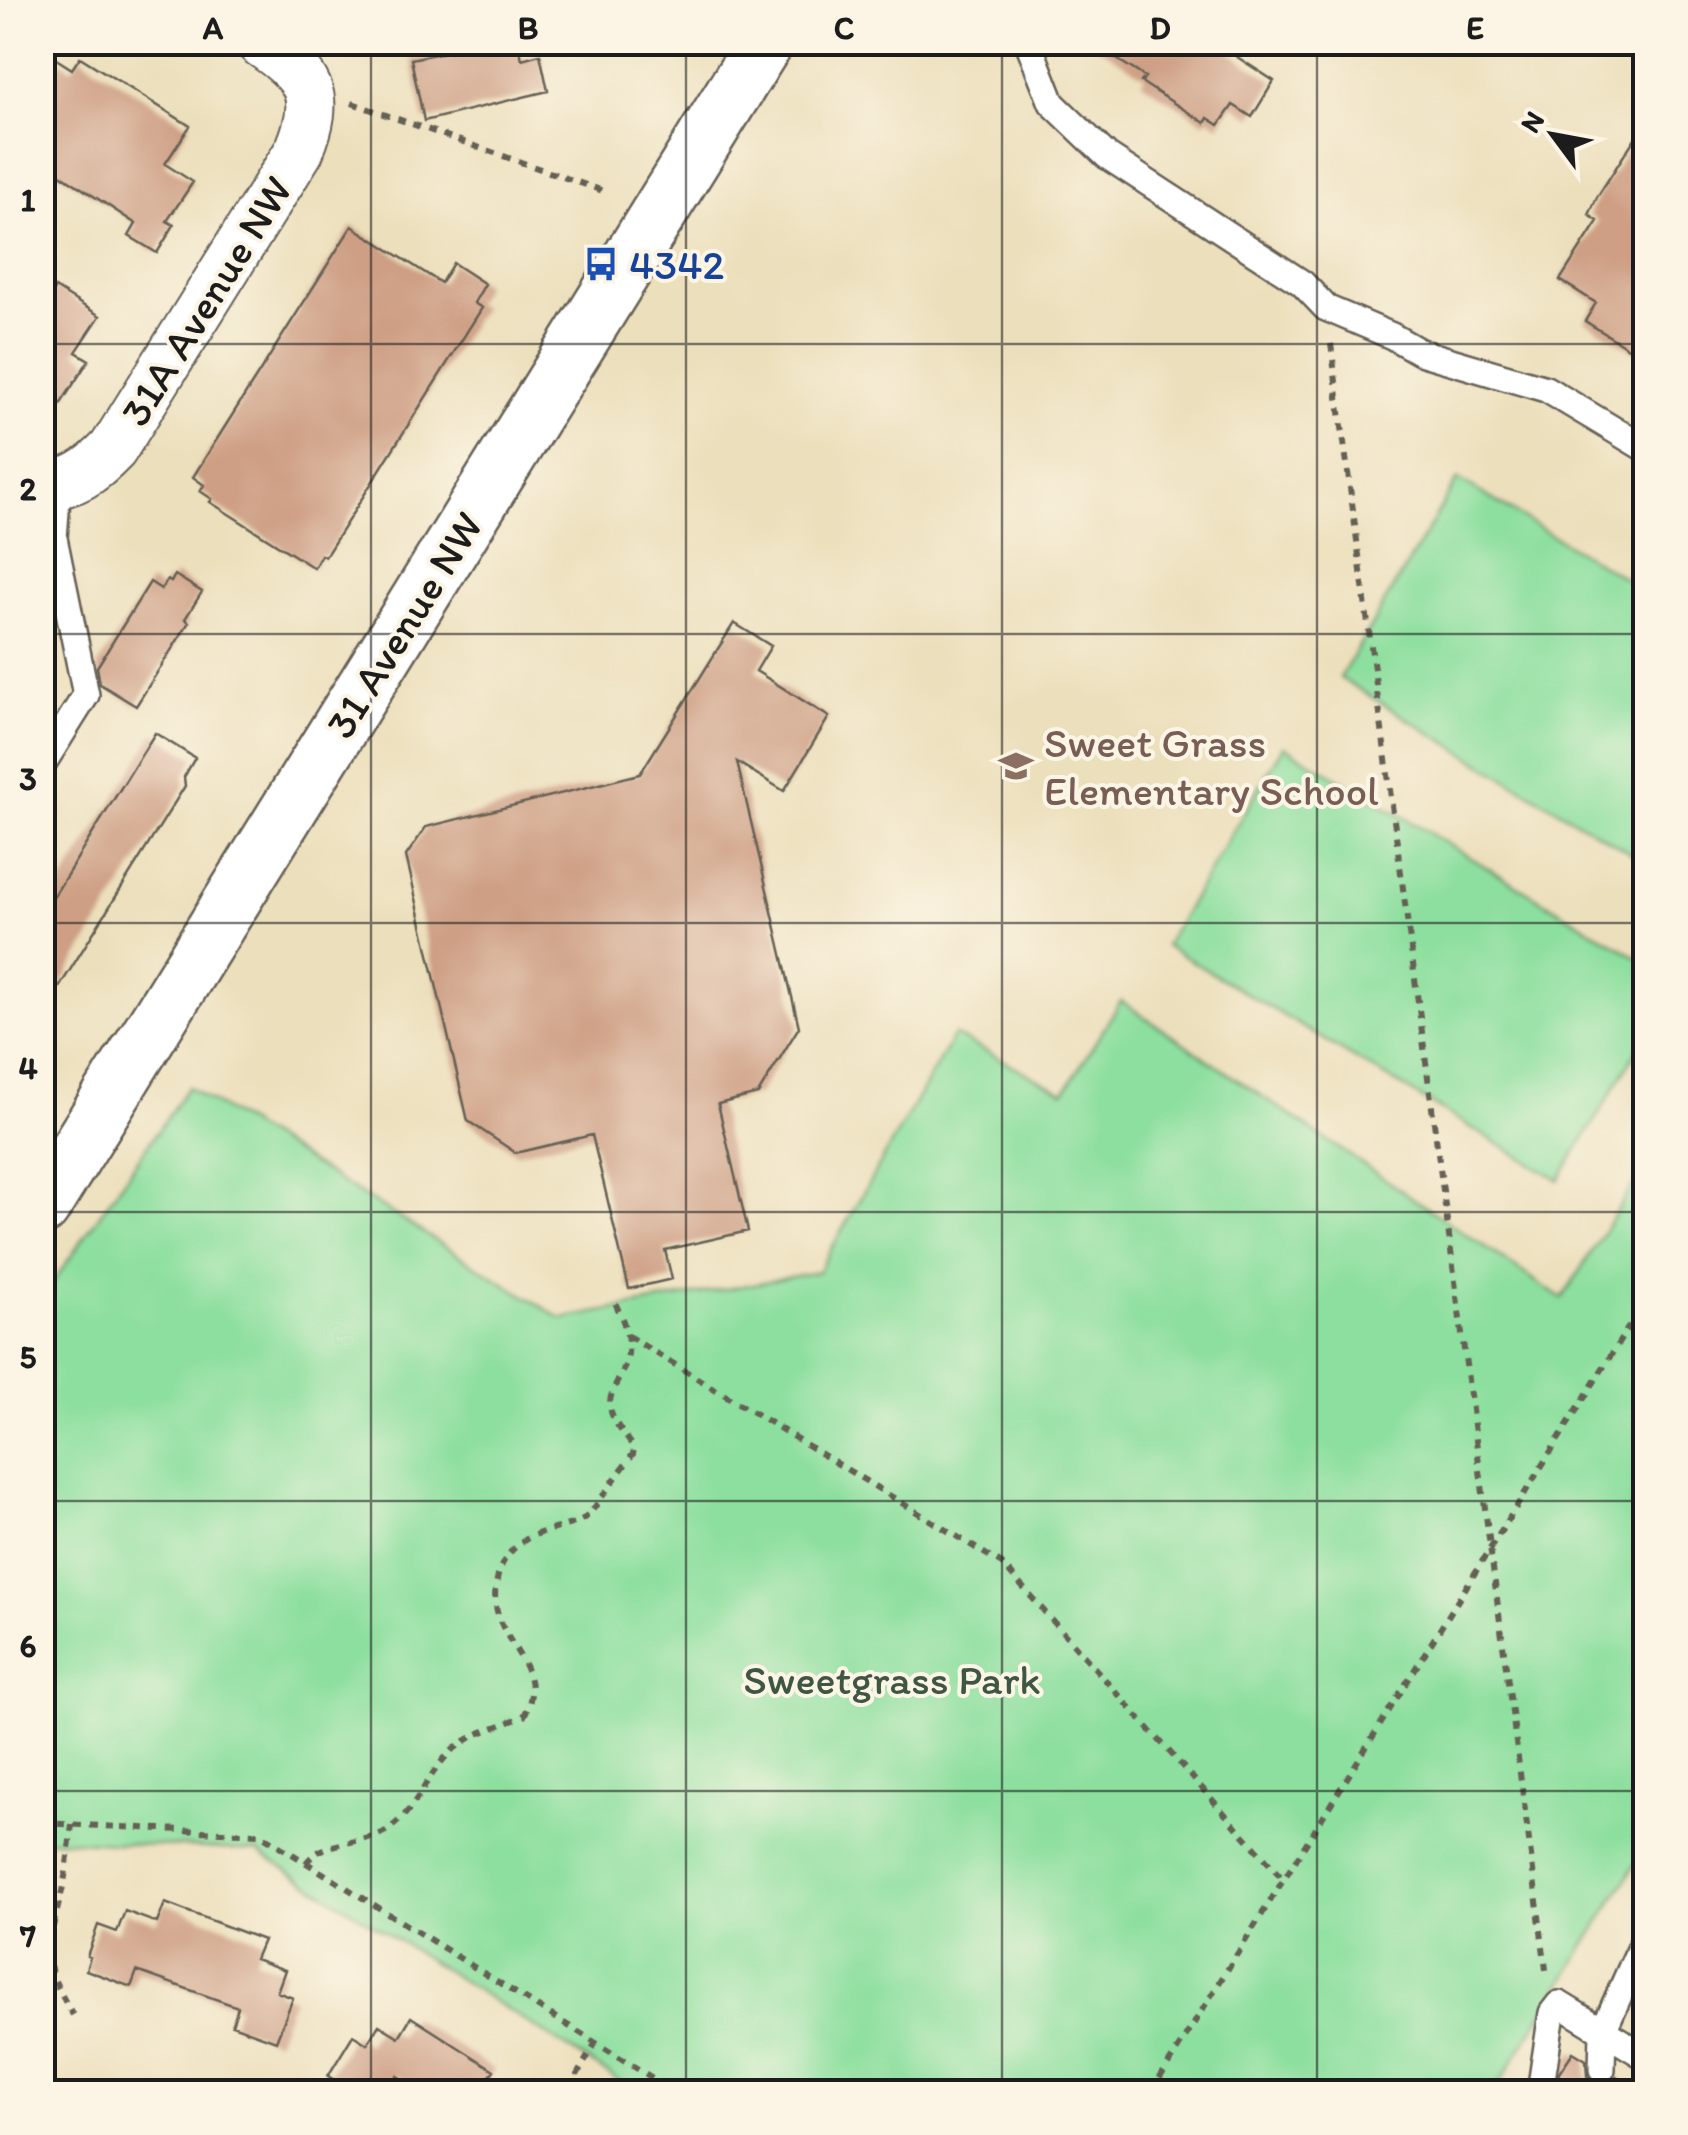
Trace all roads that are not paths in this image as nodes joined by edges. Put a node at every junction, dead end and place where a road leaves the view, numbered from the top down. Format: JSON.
{"nodes":[{"id":1,"x":260,"y":42,"type":"edge"},
{"id":2,"x":766,"y":42,"type":"edge"},
{"id":3,"x":1028,"y":42,"type":"edge"},
{"id":4,"x":1646,"y":449,"type":"edge"},
{"id":5,"x":50,"y":484,"type":"edge"},
{"id":6,"x":42,"y":766,"type":"edge"},
{"id":7,"x":42,"y":1207,"type":"edge"},
{"id":8,"x":1646,"y":1935,"type":"edge"},
{"id":9,"x":1603,"y":2031,"type":"junction"},
{"id":10,"x":1646,"y":2057,"type":"edge"},
{"id":11,"x":1602,"y":2069,"type":"dead end"},
{"id":12,"x":1541,"y":2086,"type":"edge"}],
"edges":[{"from":1,"to":5,"type":"street","name":"31A Avenue NW"},
{"from":2,"to":7,"type":"street","name":"31 Avenue NW"},
{"from":3,"to":4,"type":"lane"},
{"from":5,"to":6,"type":"lane"},
{"from":8,"to":9,"type":"lane"},
{"from":9,"to":10,"type":"lane"},
{"from":9,"to":11,"type":"lane"},
{"from":9,"to":12,"type":"lane"}]}
